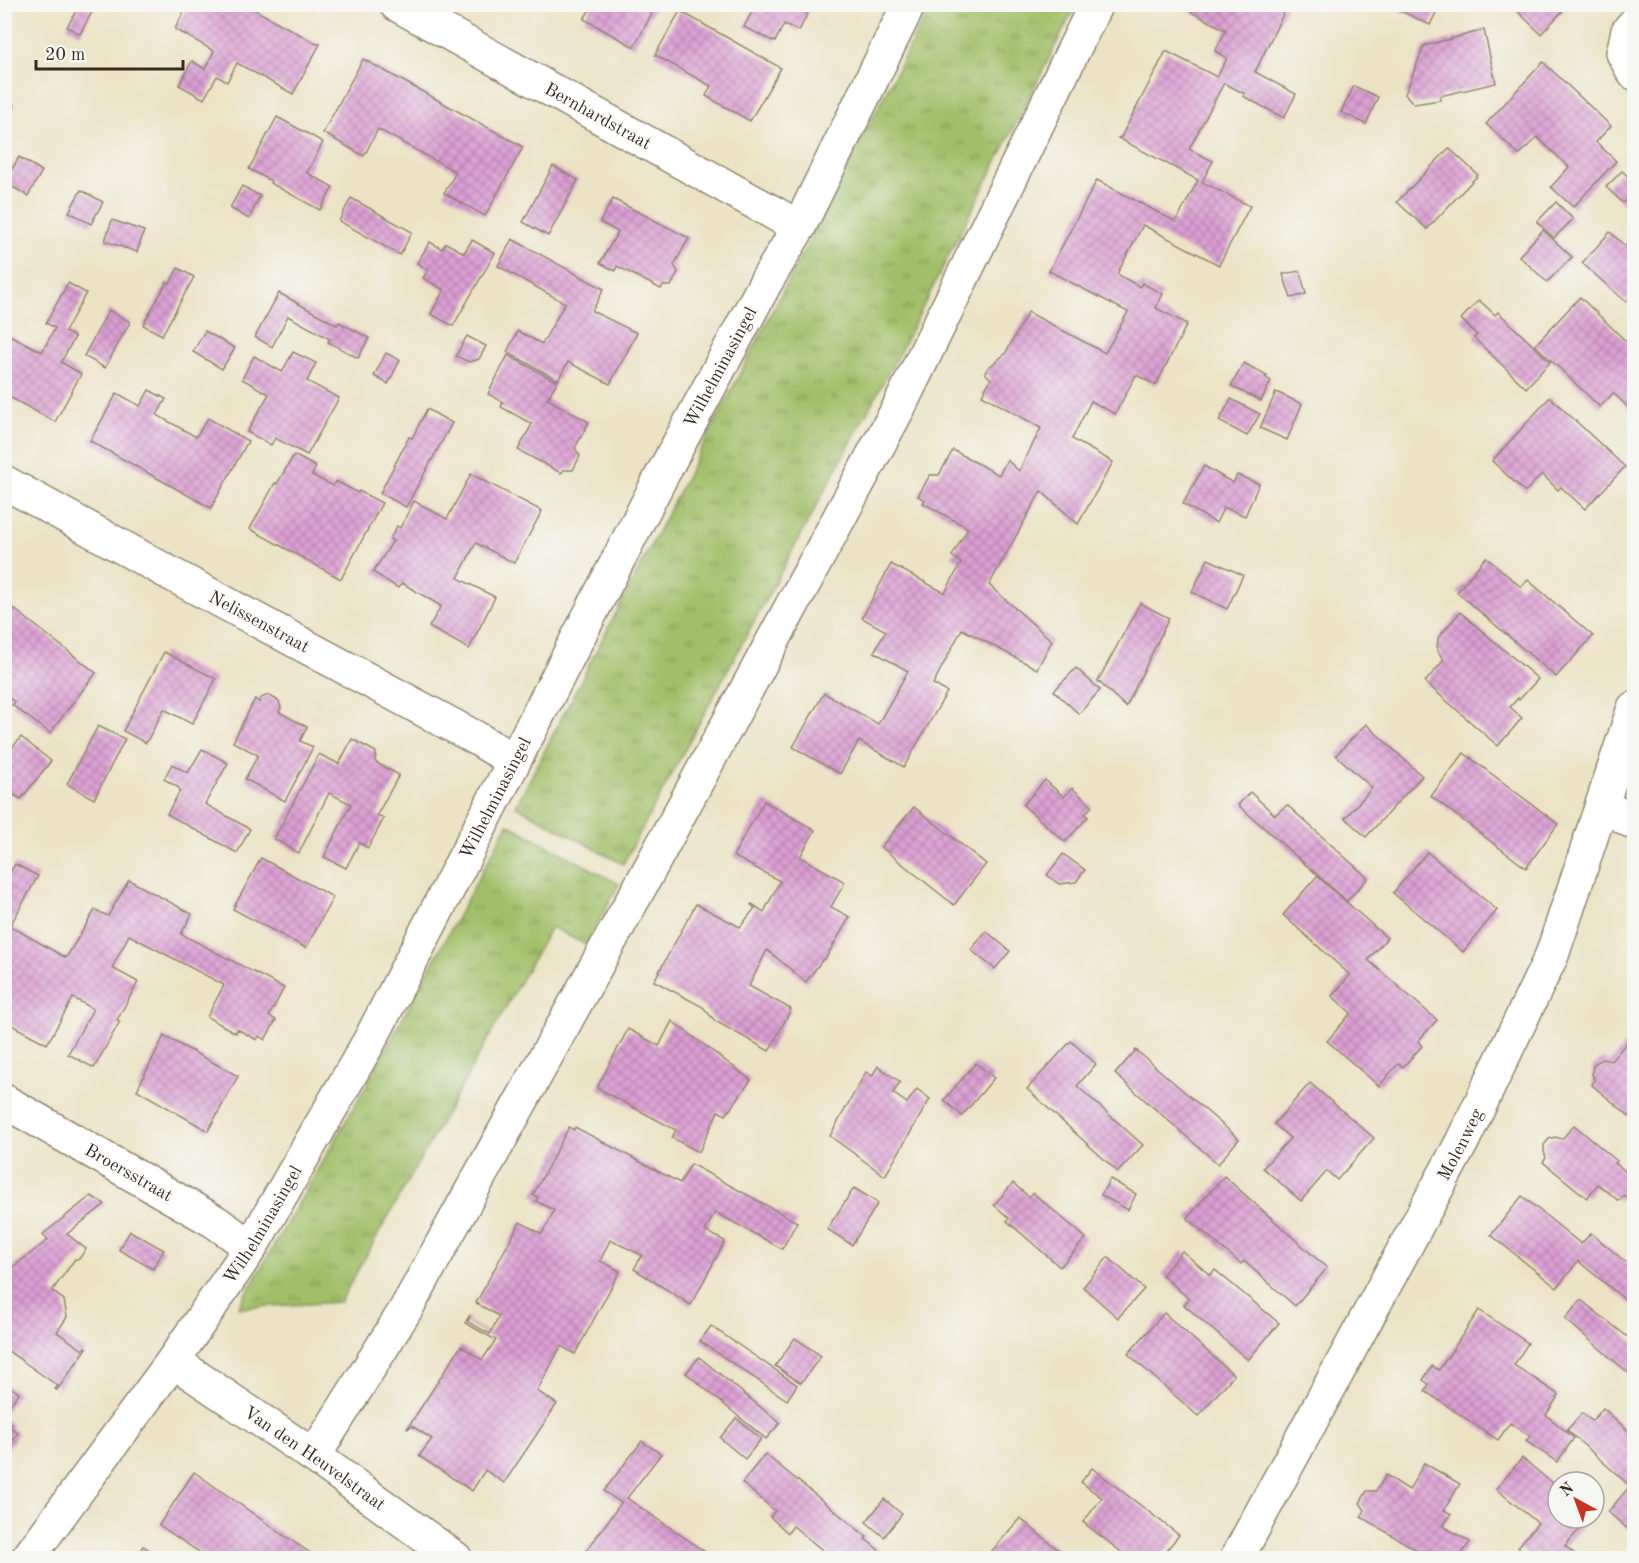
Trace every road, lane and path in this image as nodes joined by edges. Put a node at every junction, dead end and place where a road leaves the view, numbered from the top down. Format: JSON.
{"nodes":[{"id":1,"x":396,"y":4,"type":"edge"},
{"id":2,"x":909,"y":4,"type":"edge"},
{"id":3,"x":1096,"y":4,"type":"edge"},
{"id":4,"x":1635,"y":24,"type":"edge"},
{"id":5,"x":1635,"y":73,"type":"edge"},
{"id":6,"x":799,"y":227,"type":"junction"},
{"id":7,"x":4,"y":482,"type":"edge"},
{"id":8,"x":1635,"y":708,"type":"edge"},
{"id":9,"x":514,"y":761,"type":"junction"},
{"id":10,"x":1603,"y":805,"type":"junction"},
{"id":11,"x":1635,"y":823,"type":"edge"},
{"id":12,"x":4,"y":1101,"type":"edge"},
{"id":13,"x":251,"y":1247,"type":"junction"},
{"id":14,"x":173,"y":1361,"type":"junction"},
{"id":15,"x":314,"y":1456,"type":"junction"},
{"id":16,"x":28,"y":1558,"type":"edge"},
{"id":17,"x":456,"y":1558,"type":"edge"},
{"id":18,"x":1237,"y":1558,"type":"edge"}],
"edges":[{"from":1,"to":6,"type":"street","name":"Bernhardstraat"},
{"from":2,"to":6,"type":"street","name":"Wilhelminasingel"},
{"from":3,"to":15,"type":"street"},
{"from":4,"to":5,"type":"street"},
{"from":6,"to":9,"type":"street","name":"Wilhelminasingel"},
{"from":7,"to":9,"type":"street","name":"Nelissenstraat"},
{"from":8,"to":10,"type":"street","name":"Molenweg"},
{"from":9,"to":13,"type":"street","name":"Wilhelminasingel"},
{"from":10,"to":11,"type":"street"},
{"from":10,"to":18,"type":"street","name":"Molenweg"},
{"from":12,"to":13,"type":"street","name":"Broersstraat"},
{"from":13,"to":14,"type":"street","name":"Wilhelminasingel"},
{"from":14,"to":15,"type":"street","name":"Van den Heuvelstraat"},
{"from":14,"to":16,"type":"street","name":"Wilhelminasingel"},
{"from":15,"to":17,"type":"street","name":"Van den Heuvelstraat"}]}
